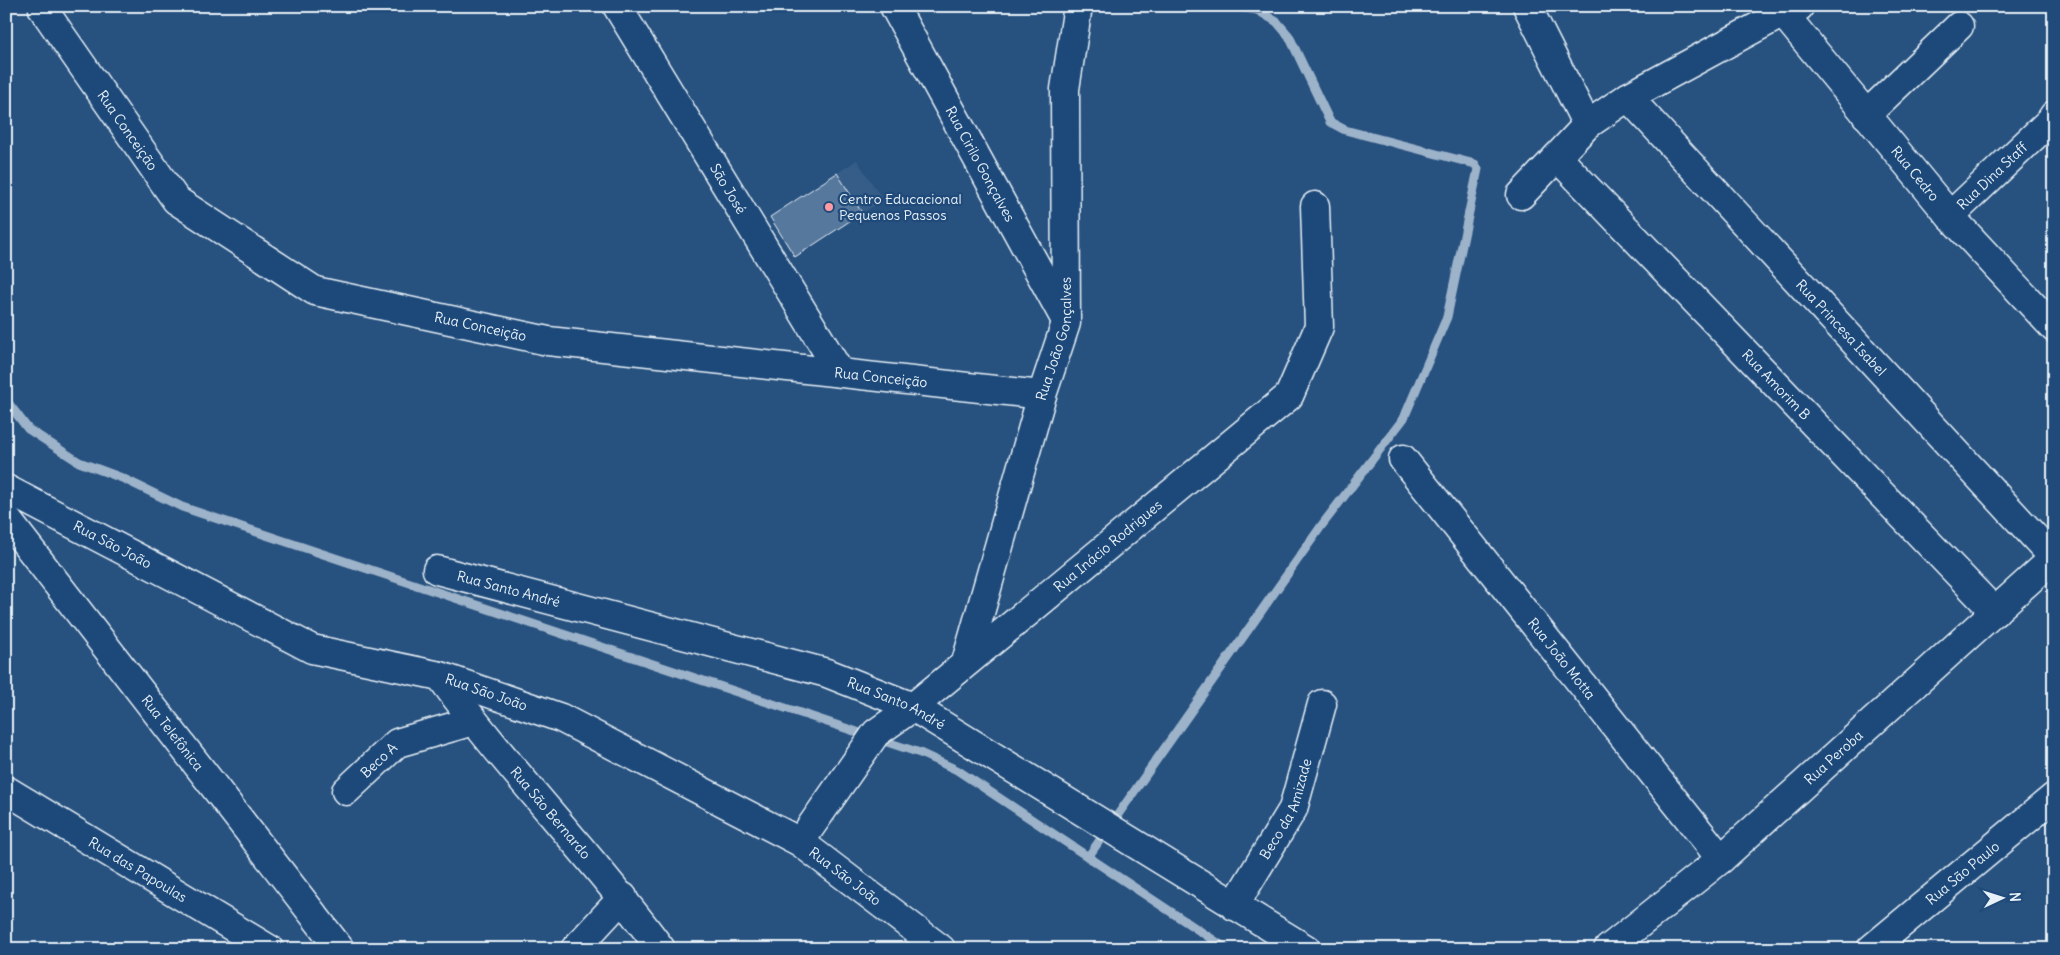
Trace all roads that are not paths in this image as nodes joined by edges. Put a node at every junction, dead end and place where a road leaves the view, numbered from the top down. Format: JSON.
{"nodes":[{"id":1,"x":616,"y":6,"type":"edge"},
{"id":2,"x":894,"y":6,"type":"edge"},
{"id":3,"x":1078,"y":6,"type":"edge"},
{"id":4,"x":1527,"y":6,"type":"edge"},
{"id":5,"x":43,"y":9,"type":"dead end"},
{"id":6,"x":1792,"y":10,"type":"edge"},
{"id":7,"x":1958,"y":26,"type":"dead end"},
{"id":8,"x":1628,"y":97,"type":"junction"},
{"id":9,"x":1866,"y":115,"type":"junction"},
{"id":10,"x":2054,"y":115,"type":"edge"},
{"id":11,"x":1587,"y":125,"type":"junction"},
{"id":12,"x":1557,"y":157,"type":"junction"},
{"id":13,"x":1521,"y":195,"type":"dead end"},
{"id":14,"x":1315,"y":206,"type":"dead end"},
{"id":15,"x":1950,"y":216,"type":"junction"},
{"id":16,"x":1066,"y":323,"type":"junction"},
{"id":17,"x":2054,"y":328,"type":"edge"},
{"id":18,"x":839,"y":371,"type":"junction"},
{"id":19,"x":1042,"y":395,"type":"junction"},
{"id":20,"x":1402,"y":459,"type":"dead end"},
{"id":21,"x":6,"y":489,"type":"edge"},
{"id":22,"x":6,"y":518,"type":"edge"},
{"id":23,"x":2054,"y":558,"type":"edge"},
{"id":24,"x":437,"y":570,"type":"dead end"},
{"id":25,"x":1995,"y":612,"type":"junction"},
{"id":26,"x":966,"y":662,"type":"junction"},
{"id":27,"x":440,"y":676,"type":"junction"},
{"id":28,"x":1322,"y":704,"type":"dead end"},
{"id":29,"x":913,"y":706,"type":"junction"},
{"id":30,"x":473,"y":721,"type":"junction"},
{"id":31,"x":6,"y":790,"type":"edge"},
{"id":32,"x":346,"y":791,"type":"dead end"},
{"id":33,"x":2054,"y":797,"type":"edge"},
{"id":34,"x":800,"y":842,"type":"junction"},
{"id":35,"x":1721,"y":859,"type":"junction"},
{"id":36,"x":623,"y":897,"type":"junction"},
{"id":37,"x":1234,"y":906,"type":"junction"},
{"id":38,"x":269,"y":949,"type":"edge"},
{"id":39,"x":340,"y":949,"type":"edge"},
{"id":40,"x":575,"y":949,"type":"edge"},
{"id":41,"x":661,"y":949,"type":"edge"},
{"id":42,"x":941,"y":949,"type":"edge"},
{"id":43,"x":1306,"y":949,"type":"edge"},
{"id":44,"x":1608,"y":949,"type":"edge"},
{"id":45,"x":1871,"y":949,"type":"edge"}],
"edges":[{"from":1,"to":18,"type":"street","name":"São José"},
{"from":2,"to":16,"type":"street","name":"Rua Cirilo Gonçalves"},
{"from":3,"to":16,"type":"street","name":"Rua João Gonçalves"},
{"from":4,"to":11,"type":"street"},
{"from":5,"to":18,"type":"street","name":"Rua Conceição"},
{"from":6,"to":8,"type":"street"},
{"from":6,"to":9,"type":"street","name":"Rua Cedro"},
{"from":7,"to":9,"type":"street"},
{"from":8,"to":11,"type":"street"},
{"from":8,"to":23,"type":"street","name":"Rua Princesa Isabel"},
{"from":9,"to":15,"type":"street","name":"Rua Cedro"},
{"from":10,"to":15,"type":"street","name":"Rua Dina Staff"},
{"from":11,"to":12,"type":"street"},
{"from":12,"to":13,"type":"street"},
{"from":12,"to":25,"type":"street","name":"Rua Amorim B"},
{"from":14,"to":26,"type":"street","name":"Rua Inácio Rodrigues"},
{"from":15,"to":17,"type":"street","name":"Rua Cedro"},
{"from":16,"to":19,"type":"street","name":"Rua João Gonçalves"},
{"from":18,"to":19,"type":"street","name":"Rua Conceição"},
{"from":19,"to":26,"type":"street","name":"Rua João Gonçalves"},
{"from":20,"to":35,"type":"street","name":"Rua João Motta"},
{"from":21,"to":27,"type":"street","name":"Rua São João"},
{"from":22,"to":39,"type":"street","name":"Rua Telefônica"},
{"from":23,"to":25,"type":"street","name":"Rua Peroba"},
{"from":24,"to":29,"type":"street","name":"Rua Santo André"},
{"from":25,"to":35,"type":"street","name":"Rua Peroba"},
{"from":26,"to":29,"type":"street","name":"Rua Inácio Rodrigues"},
{"from":27,"to":30,"type":"street","name":"Rua São Bernardo"},
{"from":27,"to":34,"type":"street","name":"Rua São João"},
{"from":28,"to":37,"type":"street","name":"Beco da Amizade"},
{"from":29,"to":34,"type":"street","name":"Rua Inácio Rodrigues"},
{"from":29,"to":37,"type":"street","name":"Rua Santo André"},
{"from":30,"to":32,"type":"street","name":"Beco A"},
{"from":30,"to":36,"type":"street","name":"Rua São Bernardo"},
{"from":31,"to":38,"type":"street","name":"Rua das Papoulas"},
{"from":33,"to":45,"type":"street","name":"Rua São Paulo"},
{"from":34,"to":42,"type":"street","name":"Rua São João"},
{"from":35,"to":44,"type":"street","name":"Rua Peroba"},
{"from":36,"to":40,"type":"street"},
{"from":36,"to":41,"type":"street","name":"Rua São Bernardo"},
{"from":37,"to":43,"type":"street","name":"Rua Santo André"}]}
